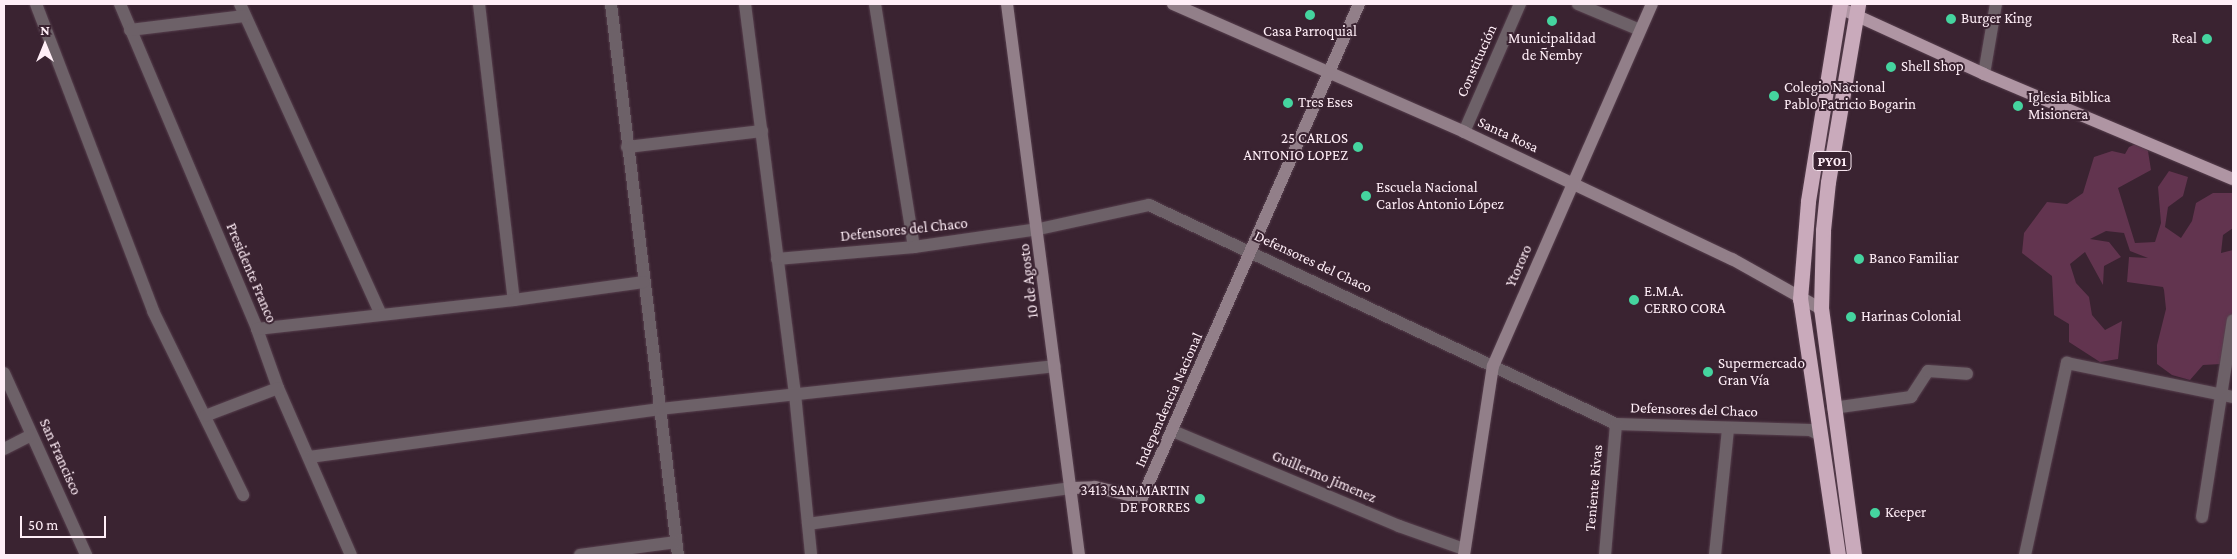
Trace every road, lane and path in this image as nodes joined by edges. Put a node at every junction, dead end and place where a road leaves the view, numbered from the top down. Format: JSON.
{"nodes":[{"id":1,"x":36,"y":4,"type":"edge"},
{"id":2,"x":120,"y":4,"type":"edge"},
{"id":3,"x":479,"y":4,"type":"edge"},
{"id":4,"x":611,"y":4,"type":"edge"},
{"id":5,"x":745,"y":4,"type":"edge"},
{"id":6,"x":875,"y":4,"type":"edge"},
{"id":7,"x":1007,"y":4,"type":"edge"},
{"id":8,"x":1174,"y":4,"type":"edge"},
{"id":9,"x":1359,"y":4,"type":"edge"},
{"id":10,"x":1520,"y":4,"type":"edge"},
{"id":11,"x":1578,"y":4,"type":"edge"},
{"id":12,"x":1652,"y":4,"type":"edge"},
{"id":13,"x":1996,"y":4,"type":"edge"},
{"id":14,"x":1837,"y":5,"type":"edge"},
{"id":15,"x":1857,"y":9,"type":"edge"},
{"id":16,"x":242,"y":10,"type":"edge"},
{"id":17,"x":130,"y":30,"type":"junction"},
{"id":18,"x":1640,"y":30,"type":"junction"},
{"id":19,"x":1329,"y":74,"type":"junction"},
{"id":20,"x":1984,"y":74,"type":"junction"},
{"id":21,"x":762,"y":131,"type":"junction"},
{"id":22,"x":1464,"y":132,"type":"junction"},
{"id":23,"x":627,"y":147,"type":"junction"},
{"id":24,"x":2233,"y":179,"type":"edge"},
{"id":25,"x":1573,"y":184,"type":"junction"},
{"id":26,"x":1039,"y":229,"type":"junction"},
{"id":27,"x":914,"y":247,"type":"junction"},
{"id":28,"x":1252,"y":251,"type":"junction"},
{"id":29,"x":778,"y":259,"type":"junction"},
{"id":30,"x":644,"y":282,"type":"junction"},
{"id":31,"x":1800,"y":299,"type":"junction"},
{"id":32,"x":514,"y":300,"type":"junction"},
{"id":33,"x":1821,"y":309,"type":"junction"},
{"id":34,"x":381,"y":314,"type":"junction"},
{"id":35,"x":2233,"y":320,"type":"edge"},
{"id":36,"x":257,"y":329,"type":"junction"},
{"id":37,"x":1055,"y":366,"type":"junction"},
{"id":38,"x":1493,"y":366,"type":"junction"},
{"id":39,"x":4,"y":373,"type":"edge"},
{"id":40,"x":1967,"y":374,"type":"dead end"},
{"id":41,"x":278,"y":388,"type":"junction"},
{"id":42,"x":795,"y":394,"type":"junction"},
{"id":43,"x":2228,"y":395,"type":"edge"},
{"id":44,"x":1833,"y":408,"type":"junction"},
{"id":45,"x":660,"y":409,"type":"junction"},
{"id":46,"x":205,"y":416,"type":"junction"},
{"id":47,"x":1616,"y":424,"type":"junction"},
{"id":48,"x":1728,"y":429,"type":"junction"},
{"id":49,"x":1173,"y":432,"type":"junction"},
{"id":50,"x":32,"y":435,"type":"junction"},
{"id":51,"x":1820,"y":435,"type":"junction"},
{"id":52,"x":4,"y":449,"type":"edge"},
{"id":53,"x":310,"y":457,"type":"junction"},
{"id":54,"x":1072,"y":488,"type":"junction"},
{"id":55,"x":243,"y":495,"type":"dead end"},
{"id":56,"x":2202,"y":517,"type":"dead end"},
{"id":57,"x":808,"y":524,"type":"junction"},
{"id":58,"x":676,"y":542,"type":"junction"},
{"id":59,"x":1464,"y":552,"type":"edge"},
{"id":60,"x":86,"y":555,"type":"edge"},
{"id":61,"x":351,"y":555,"type":"edge"},
{"id":62,"x":580,"y":555,"type":"edge"},
{"id":63,"x":678,"y":555,"type":"edge"},
{"id":64,"x":812,"y":555,"type":"edge"},
{"id":65,"x":1079,"y":555,"type":"edge"},
{"id":66,"x":1605,"y":555,"type":"edge"},
{"id":67,"x":1715,"y":555,"type":"edge"},
{"id":68,"x":1838,"y":555,"type":"edge"},
{"id":69,"x":1854,"y":555,"type":"edge"},
{"id":70,"x":2025,"y":555,"type":"edge"}],
"edges":[{"from":1,"to":46,"type":"street"},
{"from":2,"to":17,"type":"street","name":"Presidente Franco"},
{"from":3,"to":32,"type":"street"},
{"from":4,"to":23,"type":"street"},
{"from":5,"to":21,"type":"street"},
{"from":6,"to":27,"type":"street"},
{"from":7,"to":26,"type":"street","name":"10 de Agosto"},
{"from":8,"to":19,"type":"street","name":"Santa Rosa"},
{"from":9,"to":19,"type":"street","name":"Independencia Nacional"},
{"from":10,"to":22,"type":"street","name":"Constitución"},
{"from":11,"to":18,"type":"street"},
{"from":12,"to":18,"type":"street","name":"Ytororo"},
{"from":13,"to":20,"type":"street"},
{"from":14,"to":15,"type":"main road"},
{"from":14,"to":31,"type":"highway","number":"PY01"},
{"from":15,"to":20,"type":"main road"},
{"from":15,"to":33,"type":"highway","number":"PY01"},
{"from":16,"to":17,"type":"street"},
{"from":16,"to":34,"type":"street"},
{"from":17,"to":36,"type":"street","name":"Presidente Franco"},
{"from":18,"to":25,"type":"street","name":"Ytororo"},
{"from":19,"to":22,"type":"street","name":"Santa Rosa"},
{"from":19,"to":28,"type":"street","name":"Independencia Nacional"},
{"from":20,"to":24,"type":"main road"},
{"from":21,"to":23,"type":"street"},
{"from":21,"to":29,"type":"street"},
{"from":22,"to":25,"type":"street","name":"Santa Rosa"},
{"from":23,"to":30,"type":"street"},
{"from":25,"to":31,"type":"street","name":"Santa Rosa"},
{"from":25,"to":38,"type":"street","name":"Ytororo"},
{"from":26,"to":27,"type":"street","name":"Defensores del Chaco"},
{"from":26,"to":28,"type":"street","name":"Defensores del Chaco"},
{"from":26,"to":37,"type":"street","name":"10 de Agosto"},
{"from":27,"to":29,"type":"street","name":"Defensores del Chaco"},
{"from":28,"to":38,"type":"street","name":"Defensores del Chaco"},
{"from":28,"to":49,"type":"street","name":"Independencia Nacional"},
{"from":29,"to":42,"type":"street"},
{"from":30,"to":32,"type":"street"},
{"from":30,"to":45,"type":"street"},
{"from":31,"to":33,"type":"street","name":"Santa Rosa"},
{"from":31,"to":51,"type":"highway","number":"PY01"},
{"from":32,"to":34,"type":"street"},
{"from":33,"to":44,"type":"highway","number":"PY01"},
{"from":34,"to":36,"type":"street"},
{"from":35,"to":43,"type":"street"},
{"from":36,"to":41,"type":"street","name":"Presidente Franco"},
{"from":37,"to":42,"type":"street"},
{"from":37,"to":54,"type":"street","name":"10 de Agosto"},
{"from":38,"to":47,"type":"street","name":"Defensores del Chaco"},
{"from":38,"to":59,"type":"street","name":"Ytororo"},
{"from":39,"to":50,"type":"street","name":"San Francisco"},
{"from":40,"to":44,"type":"street"},
{"from":41,"to":46,"type":"street"},
{"from":41,"to":53,"type":"street","name":"Presidente Franco"},
{"from":42,"to":45,"type":"street"},
{"from":42,"to":57,"type":"street"},
{"from":43,"to":56,"type":"street"},
{"from":43,"to":70,"type":"street"},
{"from":44,"to":69,"type":"highway","number":"PY01"},
{"from":45,"to":53,"type":"street"},
{"from":45,"to":58,"type":"street"},
{"from":46,"to":55,"type":"street"},
{"from":47,"to":48,"type":"street","name":"Defensores del Chaco"},
{"from":47,"to":66,"type":"street","name":"Teniente Rivas"},
{"from":48,"to":51,"type":"street","name":"Defensores del Chaco"},
{"from":48,"to":67,"type":"street"},
{"from":49,"to":54,"type":"street","name":"Independencia Nacional"},
{"from":49,"to":59,"type":"street","name":"Guillermo Jimenez"},
{"from":50,"to":52,"type":"street"},
{"from":50,"to":60,"type":"street","name":"San Francisco"},
{"from":51,"to":68,"type":"highway","number":"PY01"},
{"from":53,"to":61,"type":"street","name":"Presidente Franco"},
{"from":54,"to":57,"type":"street","name":"Independencia Nacional"},
{"from":54,"to":65,"type":"street","name":"10 de Agosto"},
{"from":57,"to":64,"type":"street"},
{"from":58,"to":62,"type":"street"},
{"from":58,"to":63,"type":"street"}]}
